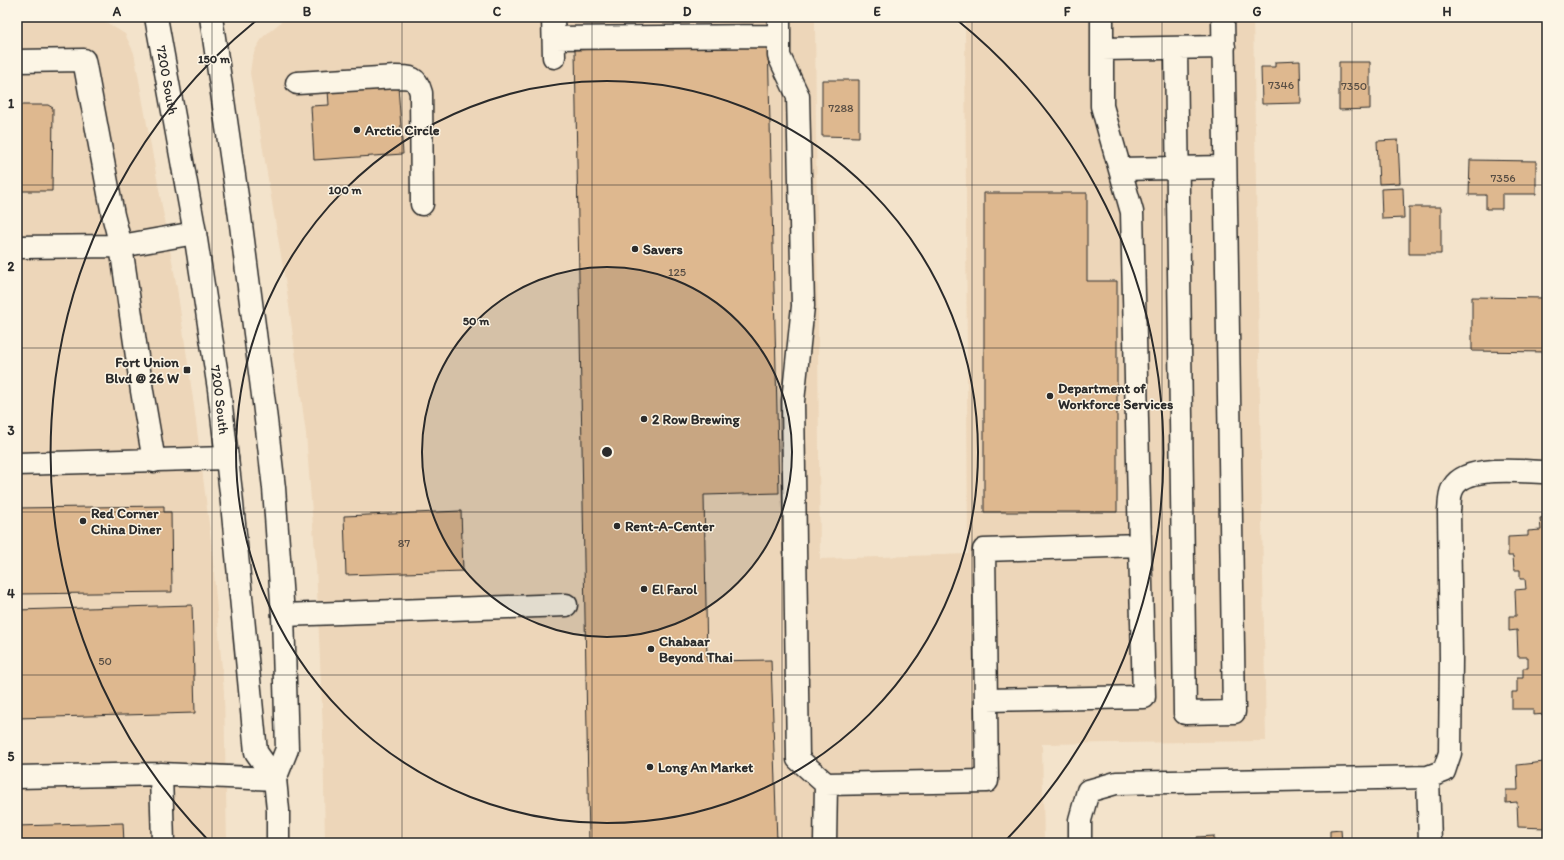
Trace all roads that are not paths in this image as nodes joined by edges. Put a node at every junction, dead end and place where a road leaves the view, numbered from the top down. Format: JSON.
{"nodes":[{"id":1,"x":156,"y":17,"type":"edge"},
{"id":2,"x":211,"y":17,"type":"edge"},
{"id":3,"x":1102,"y":17,"type":"edge"},
{"id":4,"x":1223,"y":17,"type":"edge"},
{"id":5,"x":779,"y":27,"type":"edge"},
{"id":6,"x":554,"y":37,"type":"edge"},
{"id":7,"x":1176,"y":48,"type":"junction"},
{"id":8,"x":1224,"y":48,"type":"junction"},
{"id":9,"x":1102,"y":49,"type":"junction"},
{"id":10,"x":17,"y":62,"type":"edge"},
{"id":11,"x":297,"y":83,"type":"dead end"},
{"id":12,"x":1225,"y":167,"type":"junction"},
{"id":13,"x":1178,"y":168,"type":"junction"},
{"id":14,"x":1120,"y":169,"type":"junction"},
{"id":15,"x":422,"y":204,"type":"dead end"},
{"id":16,"x":195,"y":233,"type":"junction"},
{"id":17,"x":121,"y":246,"type":"junction"},
{"id":18,"x":17,"y":247,"type":"edge"},
{"id":19,"x":227,"y":458,"type":"junction"},
{"id":20,"x":154,"y":461,"type":"junction"},
{"id":21,"x":17,"y":464,"type":"edge"},
{"id":22,"x":1547,"y":472,"type":"edge"},
{"id":23,"x":1140,"y":545,"type":"junction"},
{"id":24,"x":566,"y":605,"type":"dead end"},
{"id":25,"x":283,"y":616,"type":"junction"},
{"id":26,"x":986,"y":700,"type":"junction"},
{"id":27,"x":161,"y":774,"type":"junction"},
{"id":28,"x":17,"y":777,"type":"edge"},
{"id":29,"x":1428,"y":777,"type":"junction"},
{"id":30,"x":275,"y":779,"type":"junction"},
{"id":31,"x":826,"y":784,"type":"junction"},
{"id":32,"x":163,"y":843,"type":"edge"},
{"id":33,"x":278,"y":843,"type":"edge"},
{"id":34,"x":825,"y":843,"type":"edge"},
{"id":35,"x":1080,"y":843,"type":"edge"},
{"id":36,"x":1430,"y":843,"type":"edge"}],
"edges":[{"from":1,"to":16,"type":"main road","name":"7200 South"},
{"from":2,"to":25,"type":"main road","name":"7200 South"},
{"from":3,"to":9,"type":"main road"},
{"from":4,"to":8,"type":"main road"},
{"from":5,"to":6,"type":"main road"},
{"from":5,"to":31,"type":"main road"},
{"from":7,"to":8,"type":"main road"},
{"from":7,"to":9,"type":"main road"},
{"from":7,"to":13,"type":"main road"},
{"from":8,"to":12,"type":"main road"},
{"from":9,"to":14,"type":"main road"},
{"from":10,"to":17,"type":"main road"},
{"from":11,"to":15,"type":"main road"},
{"from":12,"to":13,"type":"main road"},
{"from":12,"to":13,"type":"main road"},
{"from":13,"to":14,"type":"main road"},
{"from":14,"to":23,"type":"main road"},
{"from":16,"to":17,"type":"main road"},
{"from":16,"to":19,"type":"main road","name":"7200 South"},
{"from":17,"to":18,"type":"main road"},
{"from":17,"to":20,"type":"main road"},
{"from":19,"to":20,"type":"main road"},
{"from":19,"to":30,"type":"main road","name":"7200 South"},
{"from":20,"to":21,"type":"main road"},
{"from":22,"to":29,"type":"main road"},
{"from":23,"to":26,"type":"main road"},
{"from":23,"to":26,"type":"main road"},
{"from":24,"to":25,"type":"main road"},
{"from":25,"to":30,"type":"main road","name":"7200 South"},
{"from":26,"to":31,"type":"main road"},
{"from":27,"to":28,"type":"main road"},
{"from":27,"to":30,"type":"main road"},
{"from":27,"to":32,"type":"main road"},
{"from":29,"to":35,"type":"main road"},
{"from":29,"to":36,"type":"main road"},
{"from":30,"to":33,"type":"main road","name":"7200 South"},
{"from":31,"to":34,"type":"main road"}]}
